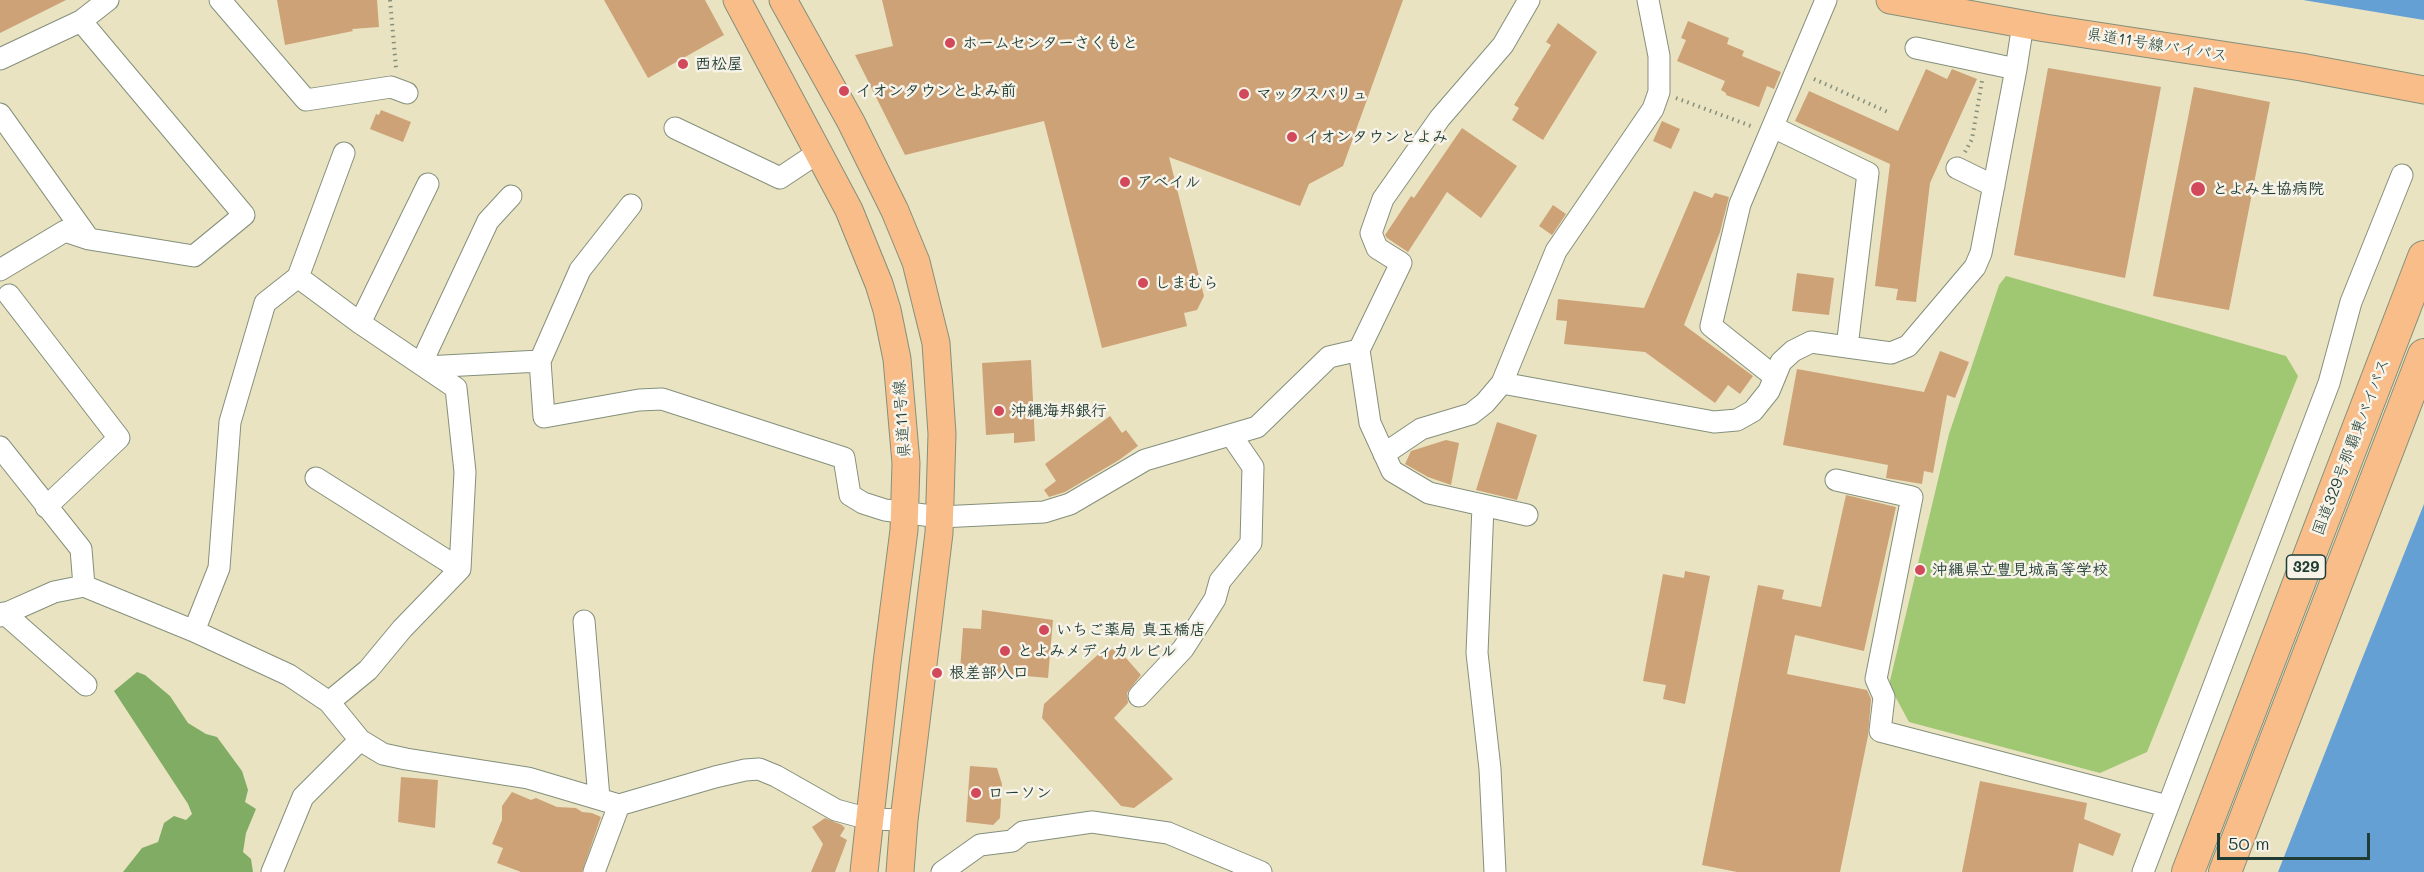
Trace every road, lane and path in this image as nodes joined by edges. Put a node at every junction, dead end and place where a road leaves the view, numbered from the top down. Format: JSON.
{"nodes":[{"id":1,"x":108,"y":0,"type":"edge"},
{"id":2,"x":219,"y":0,"type":"edge"},
{"id":3,"x":390,"y":0,"type":"edge"},
{"id":4,"x":737,"y":0,"type":"edge"},
{"id":5,"x":783,"y":0,"type":"edge"},
{"id":6,"x":1529,"y":0,"type":"edge"},
{"id":7,"x":1648,"y":0,"type":"edge"},
{"id":8,"x":1826,"y":0,"type":"edge"},
{"id":9,"x":1890,"y":0,"type":"edge"},
{"id":10,"x":81,"y":21,"type":"junction"},
{"id":11,"x":2023,"y":24,"type":"junction"},
{"id":12,"x":1916,"y":48,"type":"dead end"},
{"id":13,"x":0,"y":59,"type":"edge"},
{"id":14,"x":1985,"y":62,"type":"junction"},
{"id":15,"x":2016,"y":69,"type":"junction"},
{"id":16,"x":1796,"y":71,"type":"junction"},
{"id":17,"x":397,"y":73,"type":"dead end"},
{"id":18,"x":2424,"y":90,"type":"edge"},
{"id":19,"x":1659,"y":92,"type":"junction"},
{"id":20,"x":407,"y":93,"type":"dead end"},
{"id":21,"x":1890,"y":113,"type":"dead end"},
{"id":22,"x":0,"y":114,"type":"edge"},
{"id":23,"x":675,"y":128,"type":"dead end"},
{"id":24,"x":1772,"y":130,"type":"junction"},
{"id":25,"x":819,"y":152,"type":"junction"},
{"id":26,"x":344,"y":153,"type":"dead end"},
{"id":27,"x":1957,"y":168,"type":"joint"},
{"id":28,"x":2402,"y":175,"type":"dead end"},
{"id":29,"x":428,"y":184,"type":"dead end"},
{"id":30,"x":1994,"y":186,"type":"junction"},
{"id":31,"x":512,"y":196,"type":"dead end"},
{"id":32,"x":631,"y":205,"type":"dead end"},
{"id":33,"x":89,"y":238,"type":"junction"},
{"id":34,"x":2424,"y":256,"type":"edge"},
{"id":35,"x":0,"y":272,"type":"edge"},
{"id":36,"x":298,"y":278,"type":"junction"},
{"id":37,"x":4,"y":299,"type":"edge"},
{"id":38,"x":360,"y":323,"type":"junction"},
{"id":39,"x":1847,"y":346,"type":"junction"},
{"id":40,"x":1359,"y":350,"type":"junction"},
{"id":41,"x":2424,"y":356,"type":"edge"},
{"id":42,"x":540,"y":361,"type":"junction"},
{"id":43,"x":423,"y":366,"type":"junction"},
{"id":44,"x":1775,"y":377,"type":"junction"},
{"id":45,"x":1502,"y":383,"type":"junction"},
{"id":46,"x":1231,"y":435,"type":"junction"},
{"id":47,"x":0,"y":447,"type":"edge"},
{"id":48,"x":1384,"y":454,"type":"junction"},
{"id":49,"x":316,"y":478,"type":"dead end"},
{"id":50,"x":1836,"y":480,"type":"dead end"},
{"id":51,"x":1484,"y":506,"type":"junction"},
{"id":52,"x":46,"y":507,"type":"junction"},
{"id":53,"x":905,"y":514,"type":"junction"},
{"id":54,"x":1527,"y":515,"type":"dead end"},
{"id":55,"x":940,"y":517,"type":"junction"},
{"id":56,"x":460,"y":568,"type":"junction"},
{"id":57,"x":84,"y":586,"type":"junction"},
{"id":58,"x":2,"y":614,"type":"edge"},
{"id":59,"x":584,"y":621,"type":"dead end"},
{"id":60,"x":194,"y":631,"type":"junction"},
{"id":61,"x":86,"y":685,"type":"dead end"},
{"id":62,"x":1139,"y":696,"type":"dead end"},
{"id":63,"x":329,"y":702,"type":"junction"},
{"id":64,"x":360,"y":740,"type":"junction"},
{"id":65,"x":609,"y":801,"type":"junction"},
{"id":66,"x":2168,"y":806,"type":"junction"},
{"id":67,"x":869,"y":819,"type":"junction"},
{"id":68,"x":904,"y":820,"type":"junction"},
{"id":69,"x":863,"y":871,"type":"edge"},
{"id":70,"x":272,"y":872,"type":"edge"},
{"id":71,"x":594,"y":872,"type":"edge"},
{"id":72,"x":900,"y":872,"type":"edge"},
{"id":73,"x":942,"y":872,"type":"edge"},
{"id":74,"x":1261,"y":872,"type":"edge"},
{"id":75,"x":1495,"y":872,"type":"edge"},
{"id":76,"x":2143,"y":872,"type":"edge"},
{"id":77,"x":2188,"y":872,"type":"edge"},
{"id":78,"x":2225,"y":872,"type":"edge"}],
"edges":[{"from":1,"to":10,"type":"street"},
{"from":2,"to":20,"type":"street"},
{"from":3,"to":17,"type":"path"},
{"from":4,"to":25,"type":"main road","name":"県道11号線"},
{"from":5,"to":55,"type":"main road"},
{"from":6,"to":40,"type":"street"},
{"from":7,"to":19,"type":"street"},
{"from":8,"to":16,"type":"street"},
{"from":9,"to":11,"type":"main road","name":"県道11号線バイパス"},
{"from":10,"to":13,"type":"street"},
{"from":10,"to":33,"type":"street"},
{"from":11,"to":15,"type":"street"},
{"from":11,"to":18,"type":"main road","name":"県道11号線バイパス"},
{"from":12,"to":14,"type":"street"},
{"from":14,"to":15,"type":"street"},
{"from":14,"to":27,"type":"path"},
{"from":15,"to":30,"type":"street"},
{"from":16,"to":21,"type":"path"},
{"from":16,"to":24,"type":"street"},
{"from":19,"to":24,"type":"path"},
{"from":19,"to":45,"type":"street"},
{"from":22,"to":33,"type":"street"},
{"from":23,"to":25,"type":"street"},
{"from":24,"to":39,"type":"street"},
{"from":24,"to":44,"type":"street"},
{"from":25,"to":53,"type":"main road","name":"県道11号線"},
{"from":26,"to":36,"type":"street"},
{"from":27,"to":30,"type":"street"},
{"from":28,"to":66,"type":"street"},
{"from":29,"to":38,"type":"street"},
{"from":30,"to":39,"type":"street"},
{"from":31,"to":43,"type":"street"},
{"from":32,"to":42,"type":"street"},
{"from":33,"to":35,"type":"street"},
{"from":34,"to":77,"type":"highway","name":"国道329号那覇東バイパス","number":"329"},
{"from":35,"to":37,"type":"street"},
{"from":36,"to":38,"type":"street"},
{"from":36,"to":60,"type":"street"},
{"from":37,"to":52,"type":"street"},
{"from":38,"to":43,"type":"street"},
{"from":39,"to":44,"type":"street"},
{"from":40,"to":46,"type":"street"},
{"from":40,"to":48,"type":"street"},
{"from":41,"to":78,"type":"highway","number":"329"},
{"from":42,"to":43,"type":"street"},
{"from":42,"to":53,"type":"street"},
{"from":43,"to":56,"type":"street"},
{"from":44,"to":45,"type":"street"},
{"from":45,"to":48,"type":"street"},
{"from":46,"to":55,"type":"street"},
{"from":46,"to":62,"type":"street"},
{"from":47,"to":52,"type":"street"},
{"from":48,"to":51,"type":"street"},
{"from":49,"to":56,"type":"street"},
{"from":50,"to":66,"type":"street"},
{"from":51,"to":54,"type":"street"},
{"from":51,"to":75,"type":"street"},
{"from":52,"to":57,"type":"street"},
{"from":53,"to":55,"type":"street"},
{"from":53,"to":67,"type":"main road","name":"県道11号線"},
{"from":55,"to":68,"type":"main road"},
{"from":56,"to":63,"type":"street"},
{"from":57,"to":58,"type":"street"},
{"from":57,"to":60,"type":"street"},
{"from":58,"to":61,"type":"street"},
{"from":59,"to":65,"type":"street"},
{"from":60,"to":63,"type":"street"},
{"from":63,"to":64,"type":"street"},
{"from":64,"to":65,"type":"street"},
{"from":64,"to":70,"type":"street"},
{"from":65,"to":67,"type":"street"},
{"from":65,"to":71,"type":"street"},
{"from":66,"to":76,"type":"street"},
{"from":67,"to":68,"type":"street"},
{"from":67,"to":69,"type":"main road","name":"県道11号線"},
{"from":68,"to":72,"type":"main road"},
{"from":73,"to":74,"type":"street"}]}
